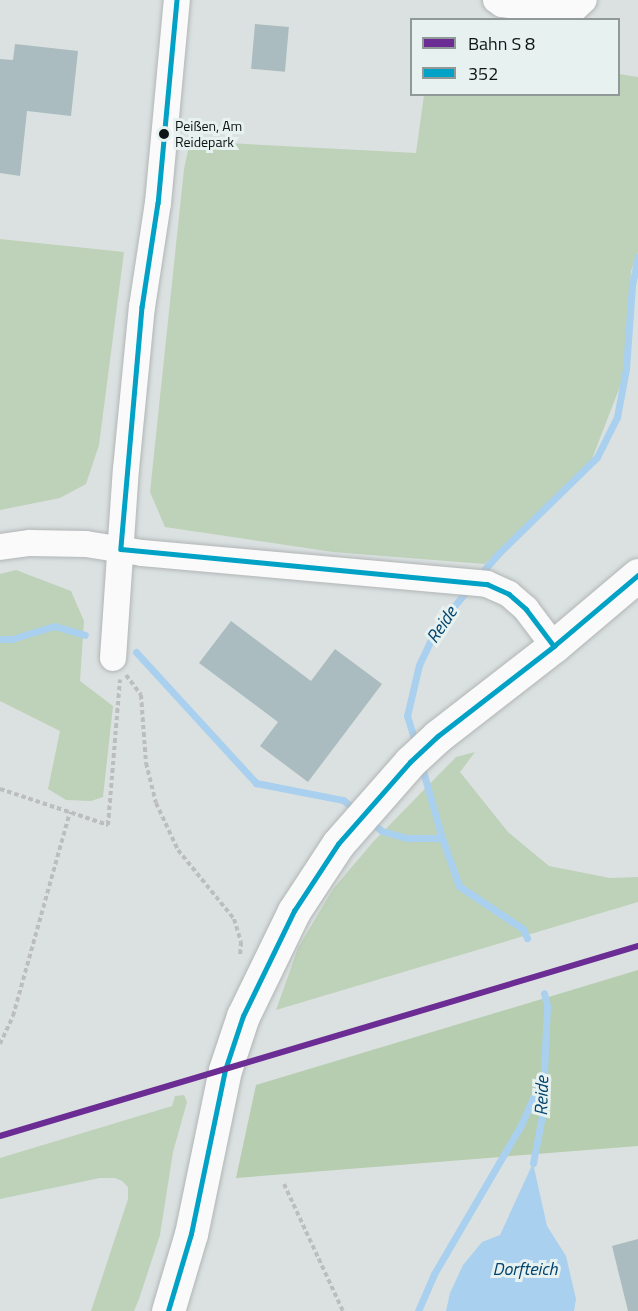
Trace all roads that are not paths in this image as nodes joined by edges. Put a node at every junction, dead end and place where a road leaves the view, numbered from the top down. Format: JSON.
{"nodes":[{"id":1,"x":177,"y":0,"type":"edge"},
{"id":2,"x":496,"y":0,"type":"edge"},
{"id":3,"x":584,"y":0,"type":"edge"},
{"id":4,"x":0,"y":547,"type":"edge"},
{"id":5,"x":121,"y":549,"type":"junction"},
{"id":6,"x":638,"y":575,"type":"edge"},
{"id":7,"x":554,"y":646,"type":"junction"},
{"id":8,"x":113,"y":658,"type":"road end"},
{"id":9,"x":168,"y":1311,"type":"edge"}],
"edges":[{"from":1,"to":5,"type":"street"},
{"from":2,"to":3,"type":"street"},
{"from":4,"to":5,"type":"street"},
{"from":5,"to":7,"type":"street"},
{"from":5,"to":8,"type":"street"},
{"from":6,"to":7,"type":"main road"},
{"from":7,"to":9,"type":"main road"}]}
